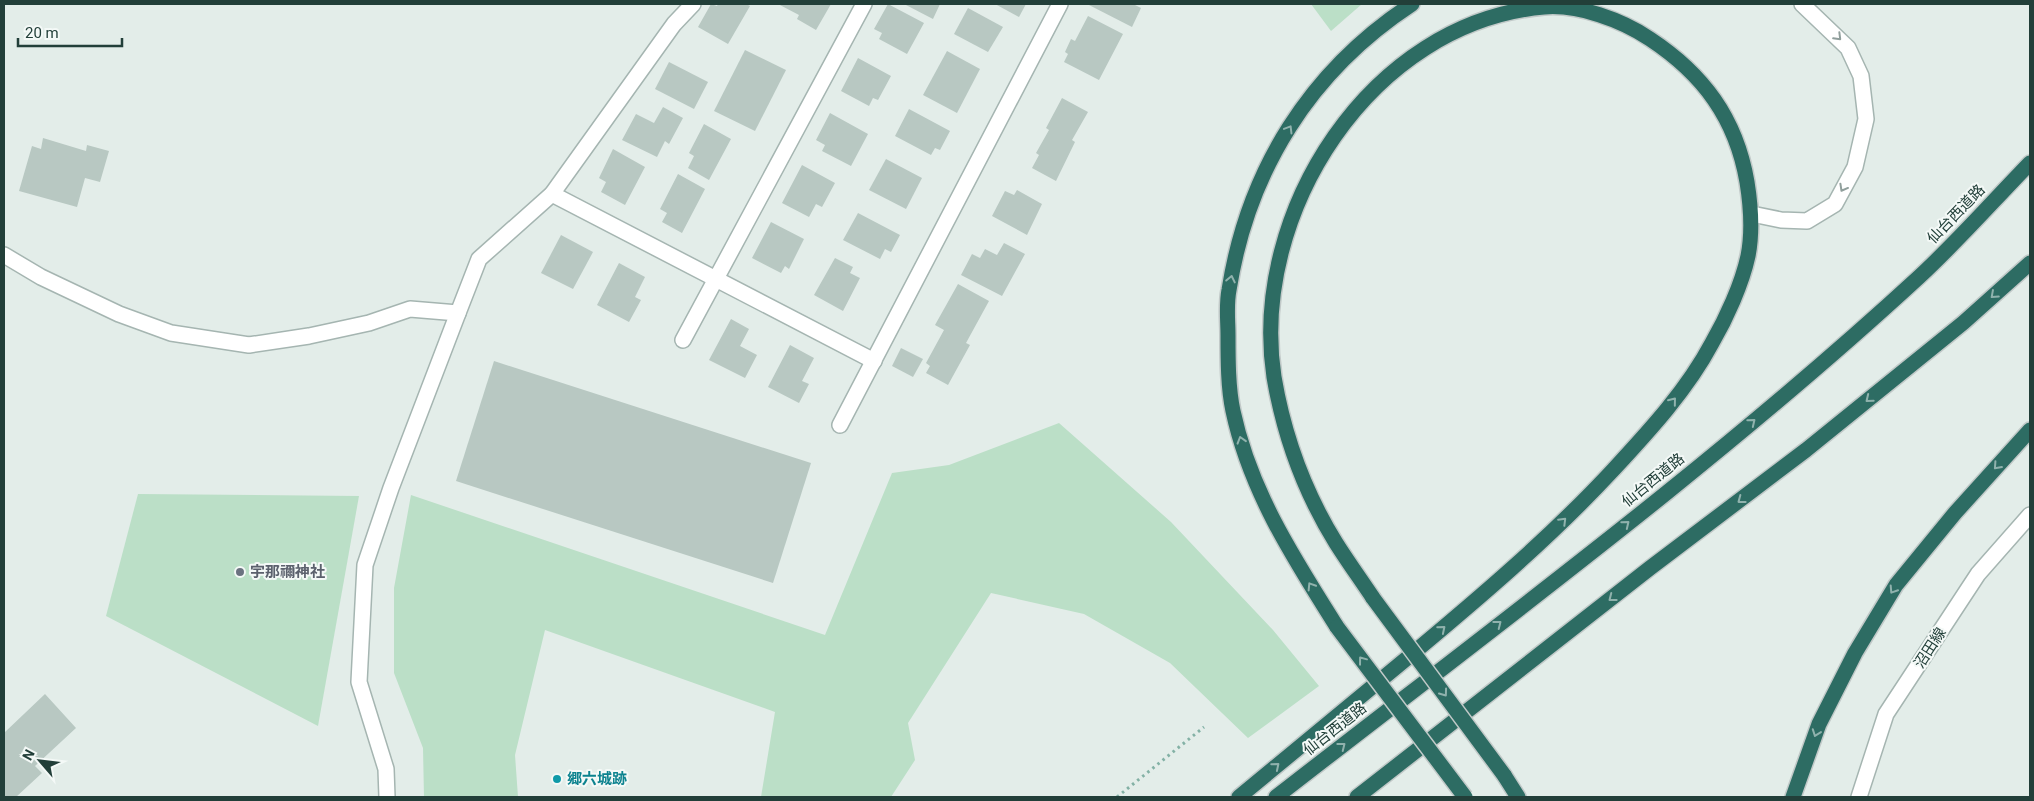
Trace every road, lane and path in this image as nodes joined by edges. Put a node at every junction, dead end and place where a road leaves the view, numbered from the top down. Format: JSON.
{"nodes":[{"id":1,"x":693,"y":4,"type":"edge"},
{"id":2,"x":864,"y":4,"type":"edge"},
{"id":3,"x":1060,"y":4,"type":"edge"},
{"id":4,"x":1412,"y":4,"type":"edge"},
{"id":5,"x":1802,"y":4,"type":"edge"},
{"id":6,"x":2030,"y":163,"type":"edge"},
{"id":7,"x":552,"y":194,"type":"junction"},
{"id":8,"x":1752,"y":214,"type":"junction"},
{"id":9,"x":4,"y":255,"type":"edge"},
{"id":10,"x":2030,"y":263,"type":"edge"},
{"id":11,"x":715,"y":279,"type":"junction"},
{"id":12,"x":458,"y":313,"type":"junction"},
{"id":13,"x":683,"y":340,"type":"dead end"},
{"id":14,"x":874,"y":360,"type":"junction"},
{"id":15,"x":840,"y":425,"type":"dead end"},
{"id":16,"x":2030,"y":430,"type":"edge"},
{"id":17,"x":2030,"y":516,"type":"edge"},
{"id":18,"x":1204,"y":727,"type":"dead end"},
{"id":19,"x":387,"y":797,"type":"edge"},
{"id":20,"x":1117,"y":797,"type":"edge"},
{"id":21,"x":1239,"y":797,"type":"edge"},
{"id":22,"x":1276,"y":797,"type":"edge"},
{"id":23,"x":1357,"y":797,"type":"edge"},
{"id":24,"x":1465,"y":797,"type":"edge"},
{"id":25,"x":1518,"y":797,"type":"edge"},
{"id":26,"x":1793,"y":797,"type":"edge"},
{"id":27,"x":1859,"y":797,"type":"edge"}],
"edges":[{"from":1,"to":7,"type":"street"},
{"from":2,"to":11,"type":"street"},
{"from":3,"to":14,"type":"street"},
{"from":24,"to":4,"type":"highway","one_way":true,"bridge":true},
{"from":5,"to":8,"type":"street","one_way":true},
{"from":22,"to":6,"type":"highway","name":"仙台西道路","one_way":true},
{"from":7,"to":11,"type":"street"},
{"from":7,"to":12,"type":"street"},
{"from":21,"to":8,"type":"highway","one_way":true},
{"from":8,"to":25,"type":"highway","one_way":true,"bridge":true},
{"from":9,"to":12,"type":"street"},
{"from":10,"to":23,"type":"highway","one_way":true},
{"from":11,"to":13,"type":"street"},
{"from":11,"to":14,"type":"street"},
{"from":12,"to":19,"type":"street"},
{"from":14,"to":15,"type":"street"},
{"from":16,"to":26,"type":"highway","one_way":true},
{"from":17,"to":27,"type":"street","name":"沼田線"},
{"from":18,"to":20,"type":"path"}]}
